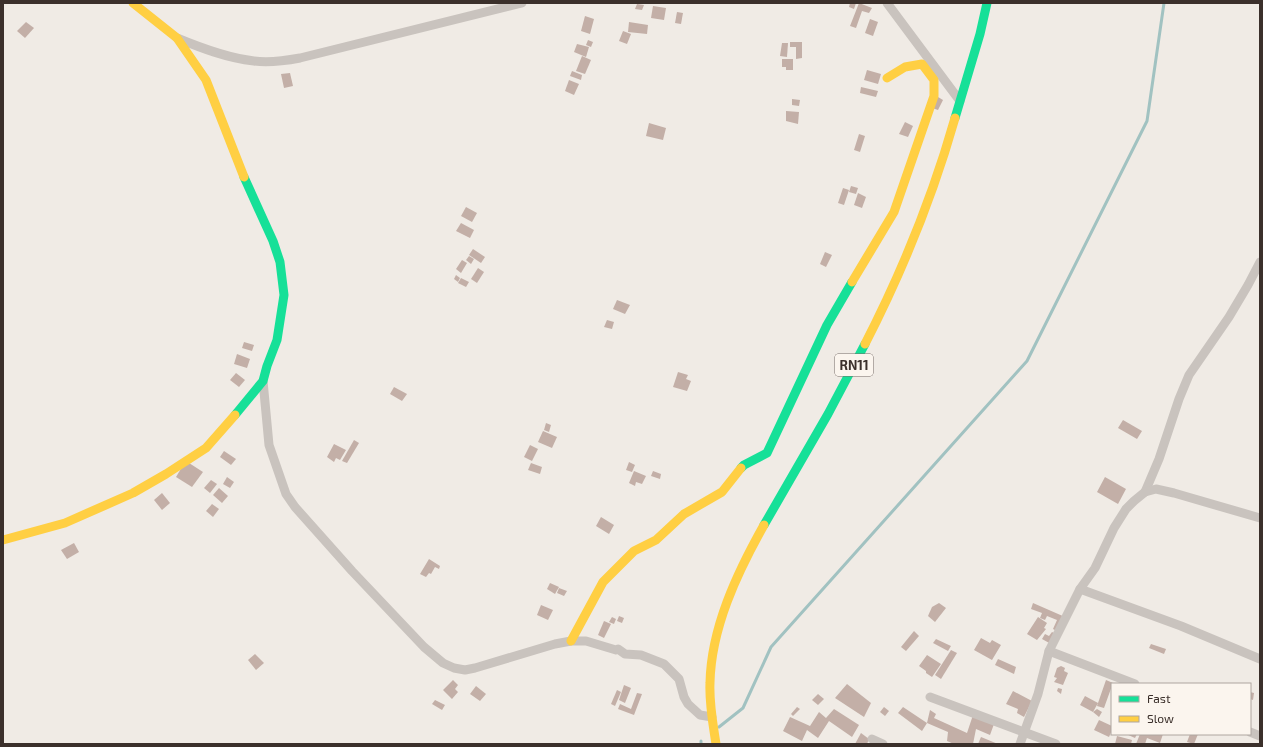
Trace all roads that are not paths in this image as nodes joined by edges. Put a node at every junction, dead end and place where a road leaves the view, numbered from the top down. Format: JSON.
{"nodes":[{"id":1,"x":133,"y":3,"type":"edge"},
{"id":2,"x":522,"y":3,"type":"edge"},
{"id":3,"x":886,"y":3,"type":"edge"},
{"id":4,"x":987,"y":3,"type":"edge"},
{"id":5,"x":177,"y":38,"type":"junction"},
{"id":6,"x":887,"y":78,"type":"dead end"},
{"id":7,"x":960,"y":101,"type":"junction"},
{"id":8,"x":1260,"y":262,"type":"edge"},
{"id":9,"x":263,"y":381,"type":"junction"},
{"id":10,"x":1145,"y":492,"type":"junction"},
{"id":11,"x":1260,"y":518,"type":"edge"},
{"id":12,"x":3,"y":540,"type":"edge"},
{"id":13,"x":1080,"y":589,"type":"junction"},
{"id":14,"x":571,"y":640,"type":"junction"},
{"id":15,"x":1049,"y":651,"type":"junction"},
{"id":16,"x":1260,"y":659,"type":"edge"},
{"id":17,"x":1132,"y":683,"type":"edge"},
{"id":18,"x":930,"y":697,"type":"dead end"},
{"id":19,"x":712,"y":717,"type":"junction"},
{"id":20,"x":1024,"y":732,"type":"junction"},
{"id":21,"x":872,"y":739,"type":"dead end"},
{"id":22,"x":716,"y":743,"type":"edge"},
{"id":23,"x":884,"y":744,"type":"edge"},
{"id":24,"x":1020,"y":744,"type":"edge"},
{"id":25,"x":1056,"y":744,"type":"edge"}],
"edges":[{"from":1,"to":5,"type":"street"},
{"from":2,"to":5,"type":"street"},
{"from":3,"to":7,"type":"street"},
{"from":4,"to":7,"type":"street","number":"RN11"},
{"from":5,"to":9,"type":"street"},
{"from":6,"to":14,"type":"street"},
{"from":7,"to":19,"type":"street","number":"RN11"},
{"from":8,"to":10,"type":"street"},
{"from":9,"to":12,"type":"street"},
{"from":9,"to":14,"type":"street"},
{"from":10,"to":11,"type":"street"},
{"from":10,"to":13,"type":"street"},
{"from":13,"to":15,"type":"street"},
{"from":13,"to":16,"type":"street"},
{"from":14,"to":19,"type":"street"},
{"from":15,"to":17,"type":"street"},
{"from":15,"to":20,"type":"street"},
{"from":18,"to":20,"type":"street"},
{"from":19,"to":22,"type":"street","number":"RN11"},
{"from":20,"to":24,"type":"street"},
{"from":20,"to":25,"type":"street"},
{"from":21,"to":23,"type":"street"}]}
